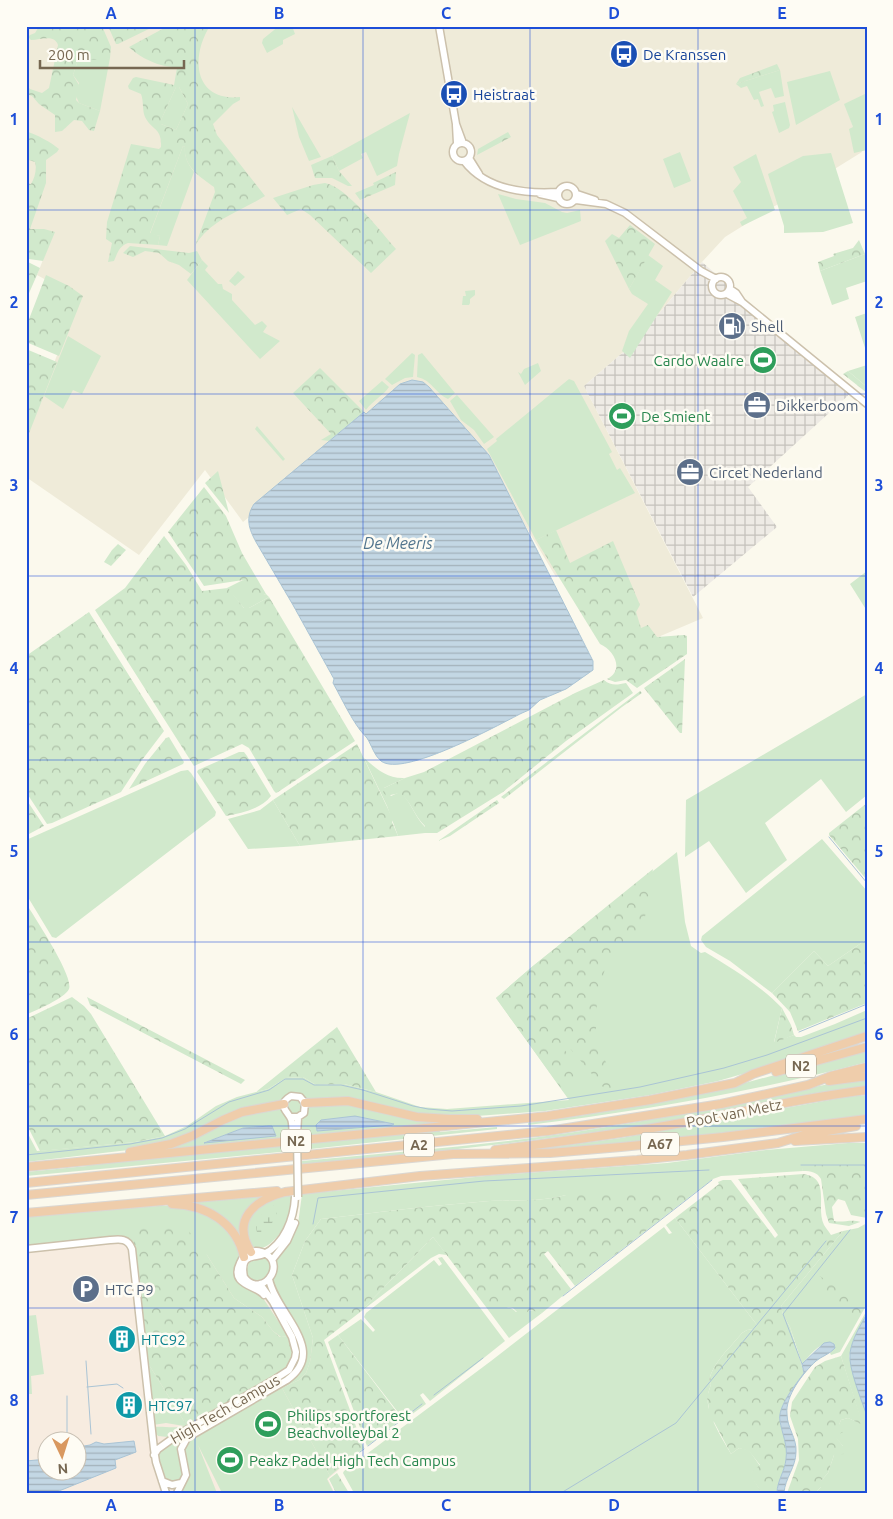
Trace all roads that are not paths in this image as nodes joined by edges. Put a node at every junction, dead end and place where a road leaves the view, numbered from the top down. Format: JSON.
{"nodes":[{"id":1,"x":438,"y":26,"type":"edge"},
{"id":2,"x":460,"y":143,"type":"junction"},
{"id":3,"x":467,"y":159,"type":"junction"},
{"id":4,"x":558,"y":195,"type":"junction"},
{"id":5,"x":576,"y":197,"type":"junction"},
{"id":6,"x":714,"y":281,"type":"junction"},
{"id":7,"x":728,"y":291,"type":"junction"},
{"id":8,"x":867,"y":404,"type":"edge"},
{"id":9,"x":867,"y":1036,"type":"edge"},
{"id":10,"x":867,"y":1047,"type":"edge"},
{"id":11,"x":867,"y":1067,"type":"edge"},
{"id":12,"x":867,"y":1076,"type":"edge"},
{"id":13,"x":736,"y":1082,"type":"junction"},
{"id":14,"x":808,"y":1085,"type":"junction"},
{"id":15,"x":867,"y":1090,"type":"edge"},
{"id":16,"x":284,"y":1104,"type":"junction"},
{"id":17,"x":305,"y":1104,"type":"junction"},
{"id":18,"x":290,"y":1117,"type":"junction"},
{"id":19,"x":298,"y":1117,"type":"junction"},
{"id":20,"x":867,"y":1120,"type":"edge"},
{"id":21,"x":501,"y":1121,"type":"junction"},
{"id":22,"x":867,"y":1124,"type":"edge"},
{"id":23,"x":295,"y":1135,"type":"junction"},
{"id":24,"x":867,"y":1138,"type":"edge"},
{"id":25,"x":778,"y":1143,"type":"junction"},
{"id":26,"x":453,"y":1154,"type":"junction"},
{"id":27,"x":90,"y":1161,"type":"junction"},
{"id":28,"x":26,"y":1167,"type":"edge"},
{"id":29,"x":26,"y":1183,"type":"edge"},
{"id":30,"x":341,"y":1185,"type":"junction"},
{"id":31,"x":26,"y":1195,"type":"edge"},
{"id":32,"x":296,"y":1197,"type":"junction"},
{"id":33,"x":130,"y":1204,"type":"junction"},
{"id":34,"x":26,"y":1213,"type":"edge"},
{"id":35,"x":26,"y":1249,"type":"edge"},
{"id":36,"x":252,"y":1252,"type":"junction"},
{"id":37,"x":265,"y":1253,"type":"junction"},
{"id":38,"x":244,"y":1260,"type":"junction"},
{"id":39,"x":272,"y":1260,"type":"junction"},
{"id":40,"x":269,"y":1279,"type":"junction"},
{"id":41,"x":258,"y":1287,"type":"junction"},
{"id":42,"x":152,"y":1432,"type":"junction"},
{"id":43,"x":176,"y":1436,"type":"junction"},
{"id":44,"x":154,"y":1455,"type":"junction"},
{"id":45,"x":162,"y":1481,"type":"junction"},
{"id":46,"x":181,"y":1483,"type":"junction"},
{"id":47,"x":166,"y":1493,"type":"edge"},
{"id":48,"x":177,"y":1493,"type":"edge"}],
"edges":[{"from":1,"to":2,"type":"street"},
{"from":2,"to":3,"type":"street"},
{"from":2,"to":3,"type":"street"},
{"from":3,"to":4,"type":"street"},
{"from":4,"to":5,"type":"street"},
{"from":4,"to":5,"type":"street"},
{"from":5,"to":6,"type":"street"},
{"from":6,"to":7,"type":"street"},
{"from":6,"to":7,"type":"street"},
{"from":7,"to":8,"type":"street"},
{"from":9,"to":13,"type":"highway"},
{"from":10,"to":13,"type":"highway","name":"Poot van Metz","number":"N2"},
{"from":11,"to":14,"type":"highway"},
{"from":12,"to":14,"type":"highway","number":"A2"},
{"from":13,"to":21,"type":"highway","number":"N2"},
{"from":14,"to":29,"type":"highway","number":"A2"},
{"from":15,"to":26,"type":"highway","name":"Poot van Metz","number":"A2"},
{"from":16,"to":17,"type":"street"},
{"from":16,"to":18,"type":"street"},
{"from":16,"to":27,"type":"highway","number":"N2"},
{"from":17,"to":19,"type":"street"},
{"from":17,"to":21,"type":"highway","number":"N2"},
{"from":18,"to":19,"type":"street"},
{"from":18,"to":23,"type":"street"},
{"from":19,"to":23,"type":"street"},
{"from":20,"to":26,"type":"highway","number":"A67"},
{"from":21,"to":27,"type":"highway","number":"N2"},
{"from":22,"to":25,"type":"highway"},
{"from":23,"to":32,"type":"street","bridge":true},
{"from":24,"to":25,"type":"highway"},
{"from":25,"to":30,"type":"highway"},
{"from":26,"to":31,"type":"highway","number":"A2"},
{"from":27,"to":28,"type":"highway","number":"N2"},
{"from":30,"to":33,"type":"highway"},
{"from":30,"to":36,"type":"highway"},
{"from":32,"to":37,"type":"street"},
{"from":32,"to":39,"type":"street"},
{"from":33,"to":34,"type":"highway"},
{"from":33,"to":38,"type":"highway"},
{"from":35,"to":42,"type":"street","name":"High Tech Campus"},
{"from":36,"to":37,"type":"street"},
{"from":36,"to":38,"type":"street"},
{"from":37,"to":38,"type":"street"},
{"from":37,"to":39,"type":"street"},
{"from":38,"to":41,"type":"street"},
{"from":39,"to":40,"type":"street"},
{"from":40,"to":41,"type":"street"},
{"from":40,"to":46,"type":"street","name":"High Tech Campus"},
{"from":41,"to":43,"type":"street","name":"High Tech Campus"},
{"from":42,"to":43,"type":"street"},
{"from":42,"to":44,"type":"street","name":"High Tech Campus"},
{"from":43,"to":44,"type":"street","name":"High Tech Campus"},
{"from":44,"to":45,"type":"street","name":"High Tech Campus"},
{"from":45,"to":46,"type":"street"},
{"from":45,"to":47,"type":"street","name":"High Tech Campus"},
{"from":46,"to":48,"type":"street","name":"High Tech Campus"}]}
